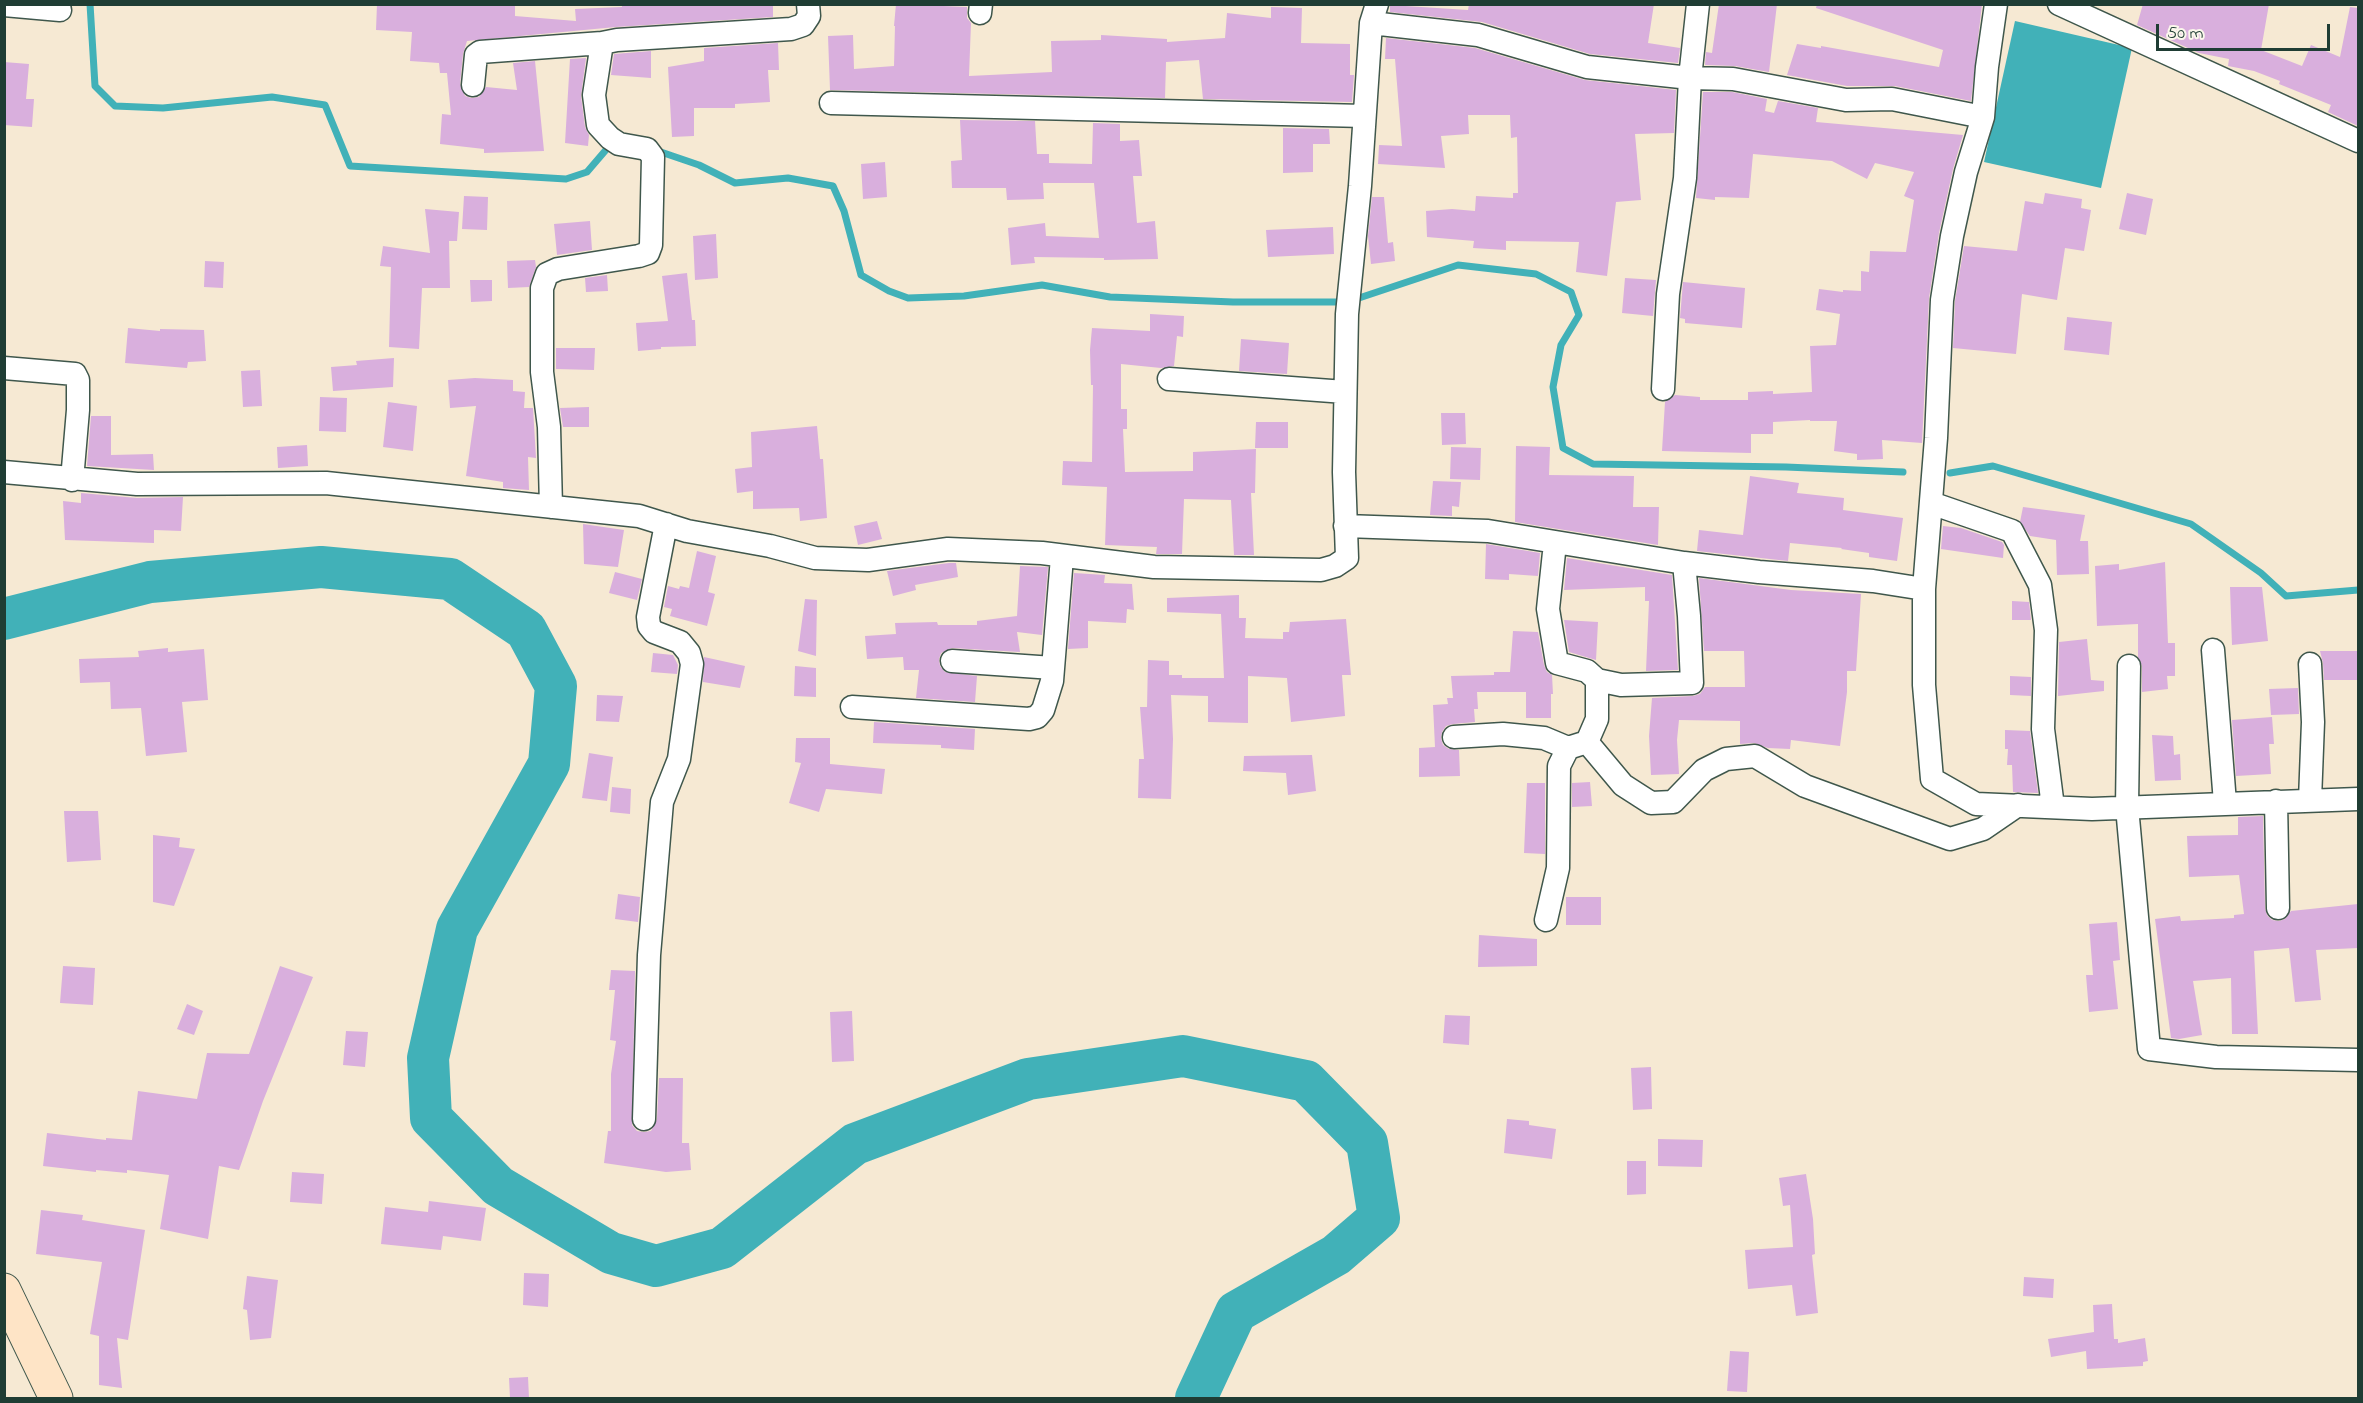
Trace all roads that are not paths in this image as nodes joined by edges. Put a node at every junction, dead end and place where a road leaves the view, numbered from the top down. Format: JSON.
{"nodes":[{"id":1,"x":808,"y":4,"type":"edge"},
{"id":2,"x":1698,"y":4,"type":"edge"},
{"id":3,"x":1996,"y":4,"type":"edge"},
{"id":4,"x":2059,"y":4,"type":"edge"},
{"id":5,"x":4,"y":5,"type":"edge"},
{"id":6,"x":60,"y":10,"type":"dead end"},
{"id":7,"x":1374,"y":14,"type":"edge"},
{"id":8,"x":602,"y":43,"type":"junction"},
{"id":9,"x":1690,"y":78,"type":"junction"},
{"id":10,"x":473,"y":85,"type":"dead end"},
{"id":11,"x":831,"y":103,"type":"dead end"},
{"id":12,"x":1364,"y":116,"type":"junction"},
{"id":13,"x":1983,"y":117,"type":"junction"},
{"id":14,"x":2358,"y":141,"type":"edge"},
{"id":15,"x":4,"y":368,"type":"edge"},
{"id":16,"x":1169,"y":380,"type":"dead end"},
{"id":17,"x":1664,"y":389,"type":"dead end"},
{"id":18,"x":1345,"y":392,"type":"junction"},
{"id":19,"x":4,"y":472,"type":"edge"},
{"id":20,"x":72,"y":480,"type":"junction"},
{"id":21,"x":1931,"y":503,"type":"junction"},
{"id":22,"x":551,"y":507,"type":"junction"},
{"id":23,"x":666,"y":524,"type":"junction"},
{"id":24,"x":1345,"y":526,"type":"junction"},
{"id":25,"x":1554,"y":543,"type":"junction"},
{"id":26,"x":1062,"y":557,"type":"junction"},
{"id":27,"x":1684,"y":563,"type":"junction"},
{"id":28,"x":1924,"y":589,"type":"junction"},
{"id":29,"x":2212,"y":650,"type":"dead end"},
{"id":30,"x":952,"y":662,"type":"dead end"},
{"id":31,"x":2310,"y":664,"type":"dead end"},
{"id":32,"x":2129,"y":666,"type":"dead end"},
{"id":33,"x":1053,"y":668,"type":"junction"},
{"id":34,"x":1597,"y":680,"type":"junction"},
{"id":35,"x":852,"y":706,"type":"dead end"},
{"id":36,"x":1454,"y":737,"type":"dead end"},
{"id":37,"x":1578,"y":745,"type":"junction"},
{"id":38,"x":2358,"y":799,"type":"edge"},
{"id":39,"x":2310,"y":800,"type":"junction"},
{"id":40,"x":2276,"y":801,"type":"junction"},
{"id":41,"x":2225,"y":803,"type":"junction"},
{"id":42,"x":2018,"y":806,"type":"junction"},
{"id":43,"x":2053,"y":807,"type":"junction"},
{"id":44,"x":2127,"y":807,"type":"junction"},
{"id":45,"x":2277,"y":908,"type":"dead end"},
{"id":46,"x":1546,"y":920,"type":"dead end"},
{"id":47,"x":2358,"y":1060,"type":"edge"},
{"id":48,"x":644,"y":1119,"type":"dead end"},
{"id":49,"x":4,"y":1290,"type":"edge"},
{"id":50,"x":56,"y":1398,"type":"edge"}],
"edges":[{"from":1,"to":8,"type":"street"},
{"from":2,"to":9,"type":"street"},
{"from":3,"to":13,"type":"street"},
{"from":4,"to":14,"type":"street"},
{"from":5,"to":6,"type":"street"},
{"from":7,"to":9,"type":"street"},
{"from":7,"to":12,"type":"street"},
{"from":8,"to":10,"type":"street"},
{"from":8,"to":22,"type":"street"},
{"from":9,"to":13,"type":"street"},
{"from":9,"to":17,"type":"street"},
{"from":11,"to":12,"type":"street"},
{"from":12,"to":18,"type":"street"},
{"from":13,"to":21,"type":"street"},
{"from":15,"to":20,"type":"street"},
{"from":16,"to":18,"type":"street"},
{"from":18,"to":24,"type":"street"},
{"from":19,"to":20,"type":"street"},
{"from":20,"to":22,"type":"street"},
{"from":21,"to":28,"type":"street"},
{"from":21,"to":43,"type":"street"},
{"from":22,"to":23,"type":"street"},
{"from":23,"to":26,"type":"street"},
{"from":23,"to":48,"type":"street"},
{"from":24,"to":25,"type":"street"},
{"from":24,"to":26,"type":"street"},
{"from":25,"to":27,"type":"street"},
{"from":25,"to":34,"type":"street"},
{"from":26,"to":33,"type":"street"},
{"from":27,"to":28,"type":"street"},
{"from":27,"to":34,"type":"street"},
{"from":28,"to":42,"type":"street"},
{"from":29,"to":41,"type":"street"},
{"from":30,"to":33,"type":"street"},
{"from":31,"to":39,"type":"street"},
{"from":32,"to":44,"type":"street"},
{"from":33,"to":35,"type":"street"},
{"from":34,"to":37,"type":"street"},
{"from":36,"to":37,"type":"street"},
{"from":37,"to":42,"type":"street"},
{"from":37,"to":46,"type":"street"},
{"from":38,"to":39,"type":"street"},
{"from":39,"to":40,"type":"street"},
{"from":40,"to":41,"type":"street"},
{"from":40,"to":45,"type":"street"},
{"from":41,"to":44,"type":"street"},
{"from":42,"to":43,"type":"street"},
{"from":43,"to":44,"type":"street"},
{"from":44,"to":47,"type":"street"},
{"from":49,"to":50,"type":"main road"}]}
